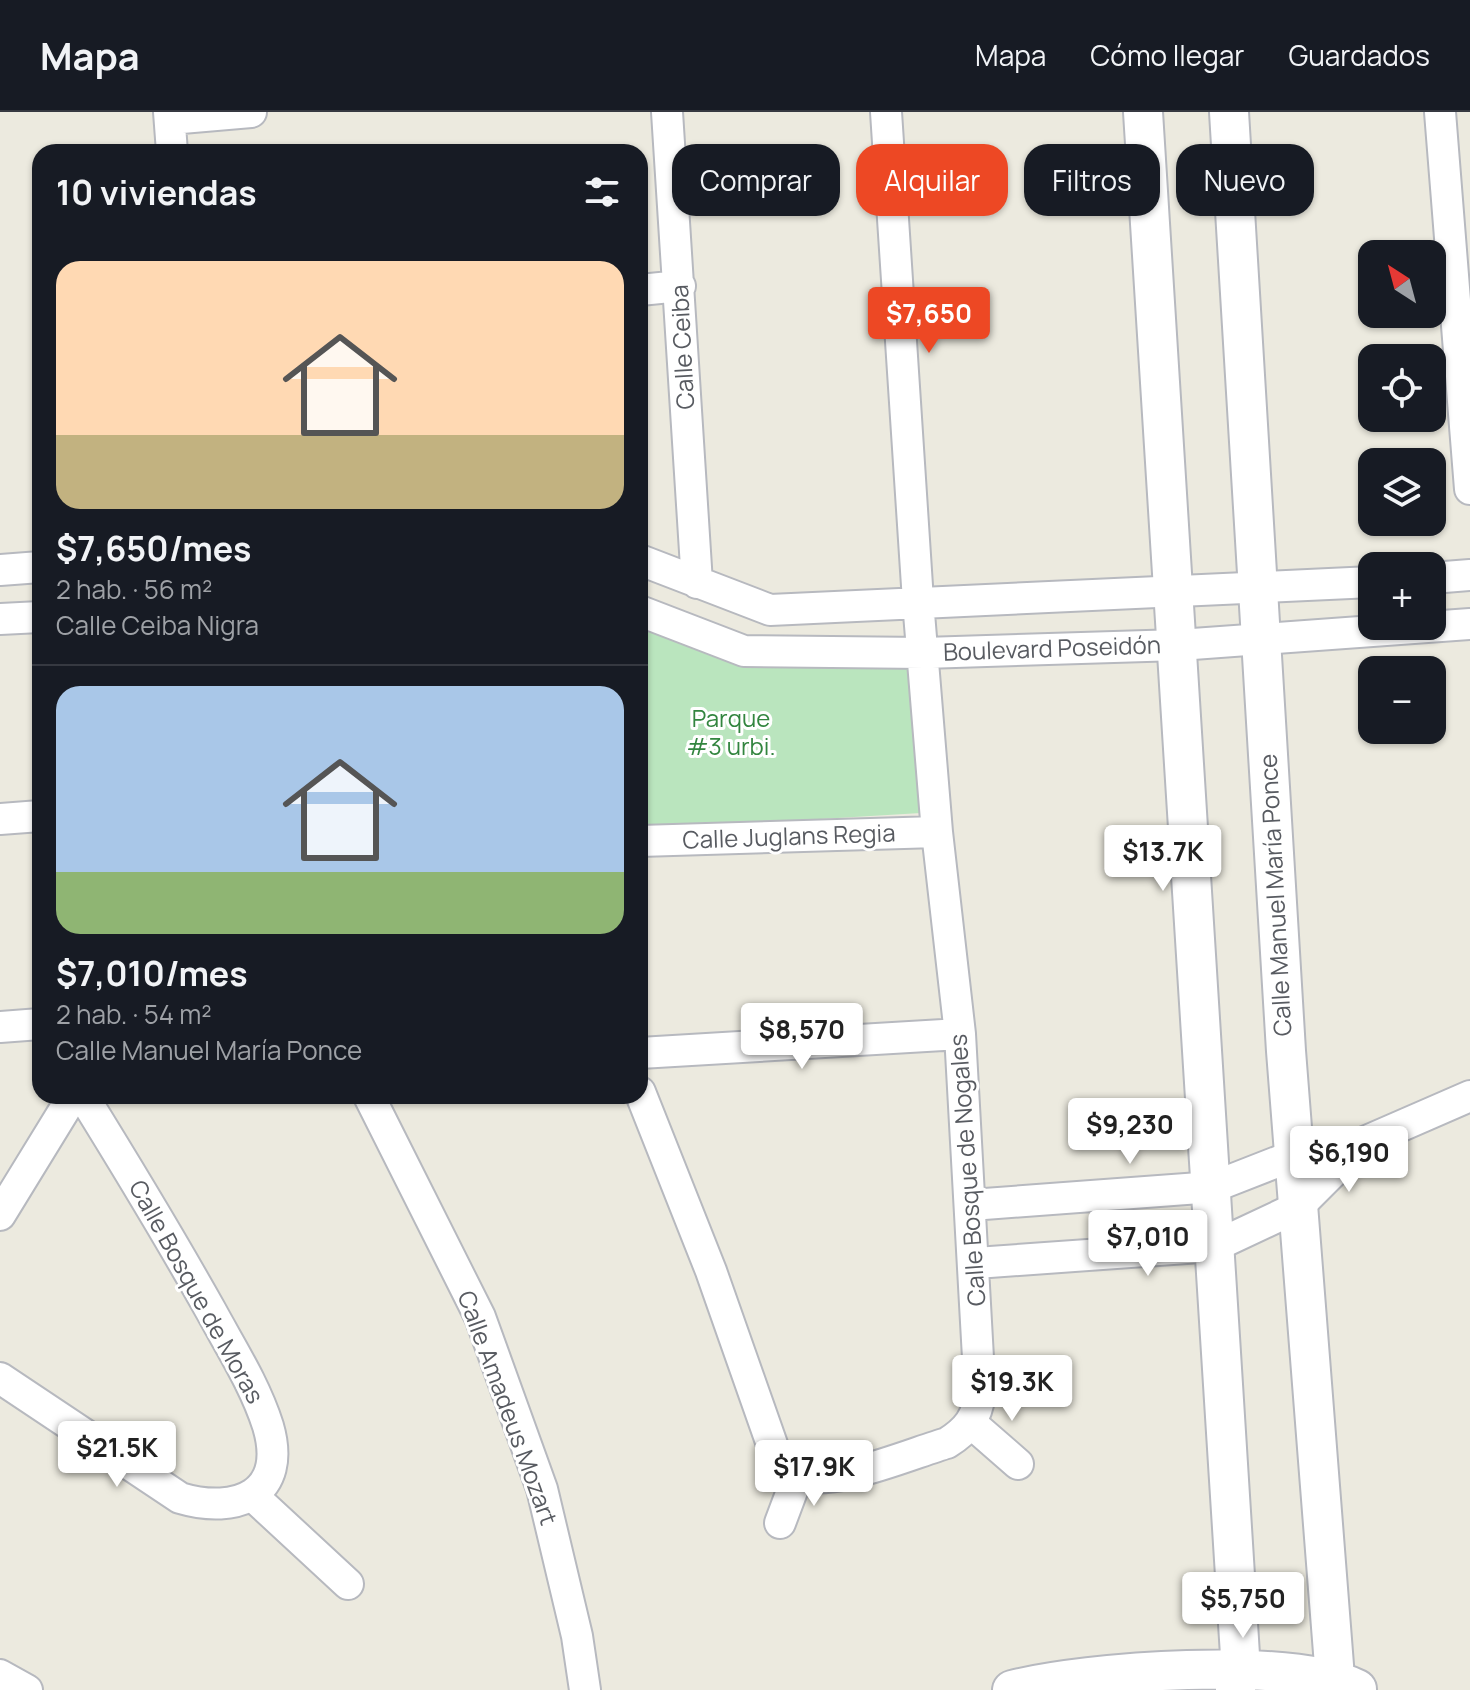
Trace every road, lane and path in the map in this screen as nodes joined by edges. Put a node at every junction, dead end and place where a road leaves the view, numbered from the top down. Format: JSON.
{"nodes":[{"id":1,"x":251,"y":112,"type":"edge"},
{"id":2,"x":667,"y":112,"type":"edge"},
{"id":3,"x":886,"y":112,"type":"edge"},
{"id":4,"x":1143,"y":112,"type":"edge"},
{"id":5,"x":1229,"y":112,"type":"edge"},
{"id":6,"x":1440,"y":112,"type":"edge"},
{"id":7,"x":170,"y":116,"type":"edge"},
{"id":8,"x":172,"y":144,"type":"edge"},
{"id":9,"x":680,"y":286,"type":"junction"},
{"id":10,"x":648,"y":289,"type":"edge"},
{"id":11,"x":1470,"y":489,"type":"edge"},
{"id":12,"x":648,"y":563,"type":"edge"},
{"id":13,"x":32,"y":568,"type":"edge"},
{"id":14,"x":0,"y":570,"type":"edge"},
{"id":15,"x":1470,"y":575,"type":"edge"},
{"id":16,"x":1446,"y":577,"type":"edge"},
{"id":17,"x":697,"y":583,"type":"junction"},
{"id":18,"x":1358,"y":583,"type":"edge"},
{"id":19,"x":1172,"y":590,"type":"junction"},
{"id":20,"x":1260,"y":590,"type":"junction"},
{"id":21,"x":918,"y":601,"type":"junction"},
{"id":22,"x":648,"y":614,"type":"edge"},
{"id":23,"x":32,"y":617,"type":"edge"},
{"id":24,"x":0,"y":619,"type":"edge"},
{"id":25,"x":1470,"y":624,"type":"edge"},
{"id":26,"x":1261,"y":642,"type":"junction"},
{"id":27,"x":1179,"y":645,"type":"junction"},
{"id":28,"x":924,"y":653,"type":"junction"},
{"id":29,"x":32,"y":817,"type":"edge"},
{"id":30,"x":0,"y":819,"type":"edge"},
{"id":31,"x":937,"y":832,"type":"junction"},
{"id":32,"x":648,"y":841,"type":"edge"},
{"id":33,"x":32,"y":1025,"type":"edge"},
{"id":34,"x":0,"y":1027,"type":"edge"},
{"id":35,"x":960,"y":1034,"type":"junction"},
{"id":36,"x":648,"y":1053,"type":"edge"},
{"id":37,"x":1470,"y":1096,"type":"edge"},
{"id":38,"x":68,"y":1104,"type":"edge"},
{"id":39,"x":88,"y":1104,"type":"edge"},
{"id":40,"x":373,"y":1104,"type":"edge"},
{"id":41,"x":645,"y":1104,"type":"edge"},
{"id":42,"x":1362,"y":1143,"type":"junction"},
{"id":43,"x":1295,"y":1155,"type":"junction"},
{"id":44,"x":1213,"y":1187,"type":"junction"},
{"id":45,"x":971,"y":1205,"type":"junction"},
{"id":46,"x":1298,"y":1207,"type":"junction"},
{"id":47,"x":0,"y":1215,"type":"edge"},
{"id":48,"x":1215,"y":1246,"type":"junction"},
{"id":49,"x":976,"y":1263,"type":"junction"},
{"id":50,"x":0,"y":1378,"type":"edge"},
{"id":51,"x":971,"y":1423,"type":"junction"},
{"id":52,"x":1018,"y":1464,"type":"dead end"},
{"id":53,"x":798,"y":1475,"type":"junction"},
{"id":54,"x":254,"y":1497,"type":"junction"},
{"id":55,"x":780,"y":1523,"type":"dead end"},
{"id":56,"x":348,"y":1584,"type":"dead end"},
{"id":57,"x":0,"y":1675,"type":"edge"},
{"id":58,"x":1238,"y":1680,"type":"edge"},
{"id":59,"x":1345,"y":1686,"type":"edge"},
{"id":60,"x":27,"y":1690,"type":"edge"},
{"id":61,"x":585,"y":1690,"type":"edge"},
{"id":62,"x":1012,"y":1690,"type":"edge"}],
"edges":[{"from":1,"to":7,"type":"street"},
{"from":2,"to":9,"type":"street","name":"Calle Ceiba"},
{"from":3,"to":21,"type":"street","name":"Calle Bosque de Nogales"},
{"from":4,"to":19,"type":"street"},
{"from":5,"to":20,"type":"street","name":"Calle Manuel María Ponce"},
{"from":6,"to":11,"type":"street"},
{"from":7,"to":8,"type":"street"},
{"from":9,"to":10,"type":"street"},
{"from":9,"to":17,"type":"street","name":"Calle Ceiba"},
{"from":12,"to":17,"type":"street"},
{"from":13,"to":14,"type":"street"},
{"from":15,"to":16,"type":"street"},
{"from":17,"to":21,"type":"street"},
{"from":18,"to":20,"type":"street"},
{"from":19,"to":20,"type":"street"},
{"from":19,"to":21,"type":"street"},
{"from":19,"to":27,"type":"street"},
{"from":20,"to":26,"type":"street","name":"Calle Manuel María Ponce"},
{"from":21,"to":28,"type":"street","name":"Calle Bosque de Nogales"},
{"from":22,"to":28,"type":"street","name":"Boulevard Poseidón"},
{"from":23,"to":24,"type":"street"},
{"from":25,"to":26,"type":"street","name":"Boulevard Poseidón"},
{"from":26,"to":27,"type":"street","name":"Boulevard Poseidón"},
{"from":26,"to":43,"type":"street","name":"Calle Manuel María Ponce"},
{"from":27,"to":28,"type":"street","name":"Boulevard Poseidón"},
{"from":27,"to":44,"type":"street"},
{"from":28,"to":31,"type":"street","name":"Calle Bosque de Nogales"},
{"from":29,"to":30,"type":"street"},
{"from":31,"to":32,"type":"street","name":"Calle Juglans Regia"},
{"from":31,"to":35,"type":"street","name":"Calle Bosque de Nogales"},
{"from":33,"to":34,"type":"street"},
{"from":35,"to":36,"type":"street"},
{"from":35,"to":45,"type":"street","name":"Calle Bosque de Nogales"},
{"from":37,"to":42,"type":"street"},
{"from":38,"to":47,"type":"street"},
{"from":39,"to":54,"type":"street","name":"Calle Bosque de Moras"},
{"from":40,"to":61,"type":"street","name":"Calle Amadeus Mozart"},
{"from":41,"to":53,"type":"street"},
{"from":42,"to":43,"type":"street"},
{"from":42,"to":46,"type":"street"},
{"from":43,"to":44,"type":"street"},
{"from":43,"to":46,"type":"street","name":"Calle Manuel María Ponce"},
{"from":44,"to":45,"type":"street"},
{"from":44,"to":48,"type":"street"},
{"from":45,"to":49,"type":"street","name":"Calle Bosque de Nogales"},
{"from":46,"to":48,"type":"street"},
{"from":46,"to":59,"type":"street","name":"Calle Manuel María Ponce"},
{"from":48,"to":49,"type":"street"},
{"from":48,"to":58,"type":"street"},
{"from":49,"to":51,"type":"street","name":"Calle Bosque de Nogales"},
{"from":50,"to":54,"type":"street"},
{"from":51,"to":52,"type":"street"},
{"from":51,"to":53,"type":"street"},
{"from":53,"to":55,"type":"street"},
{"from":54,"to":56,"type":"street"},
{"from":57,"to":60,"type":"street"},
{"from":58,"to":59,"type":"street"},
{"from":58,"to":62,"type":"street"}]}
